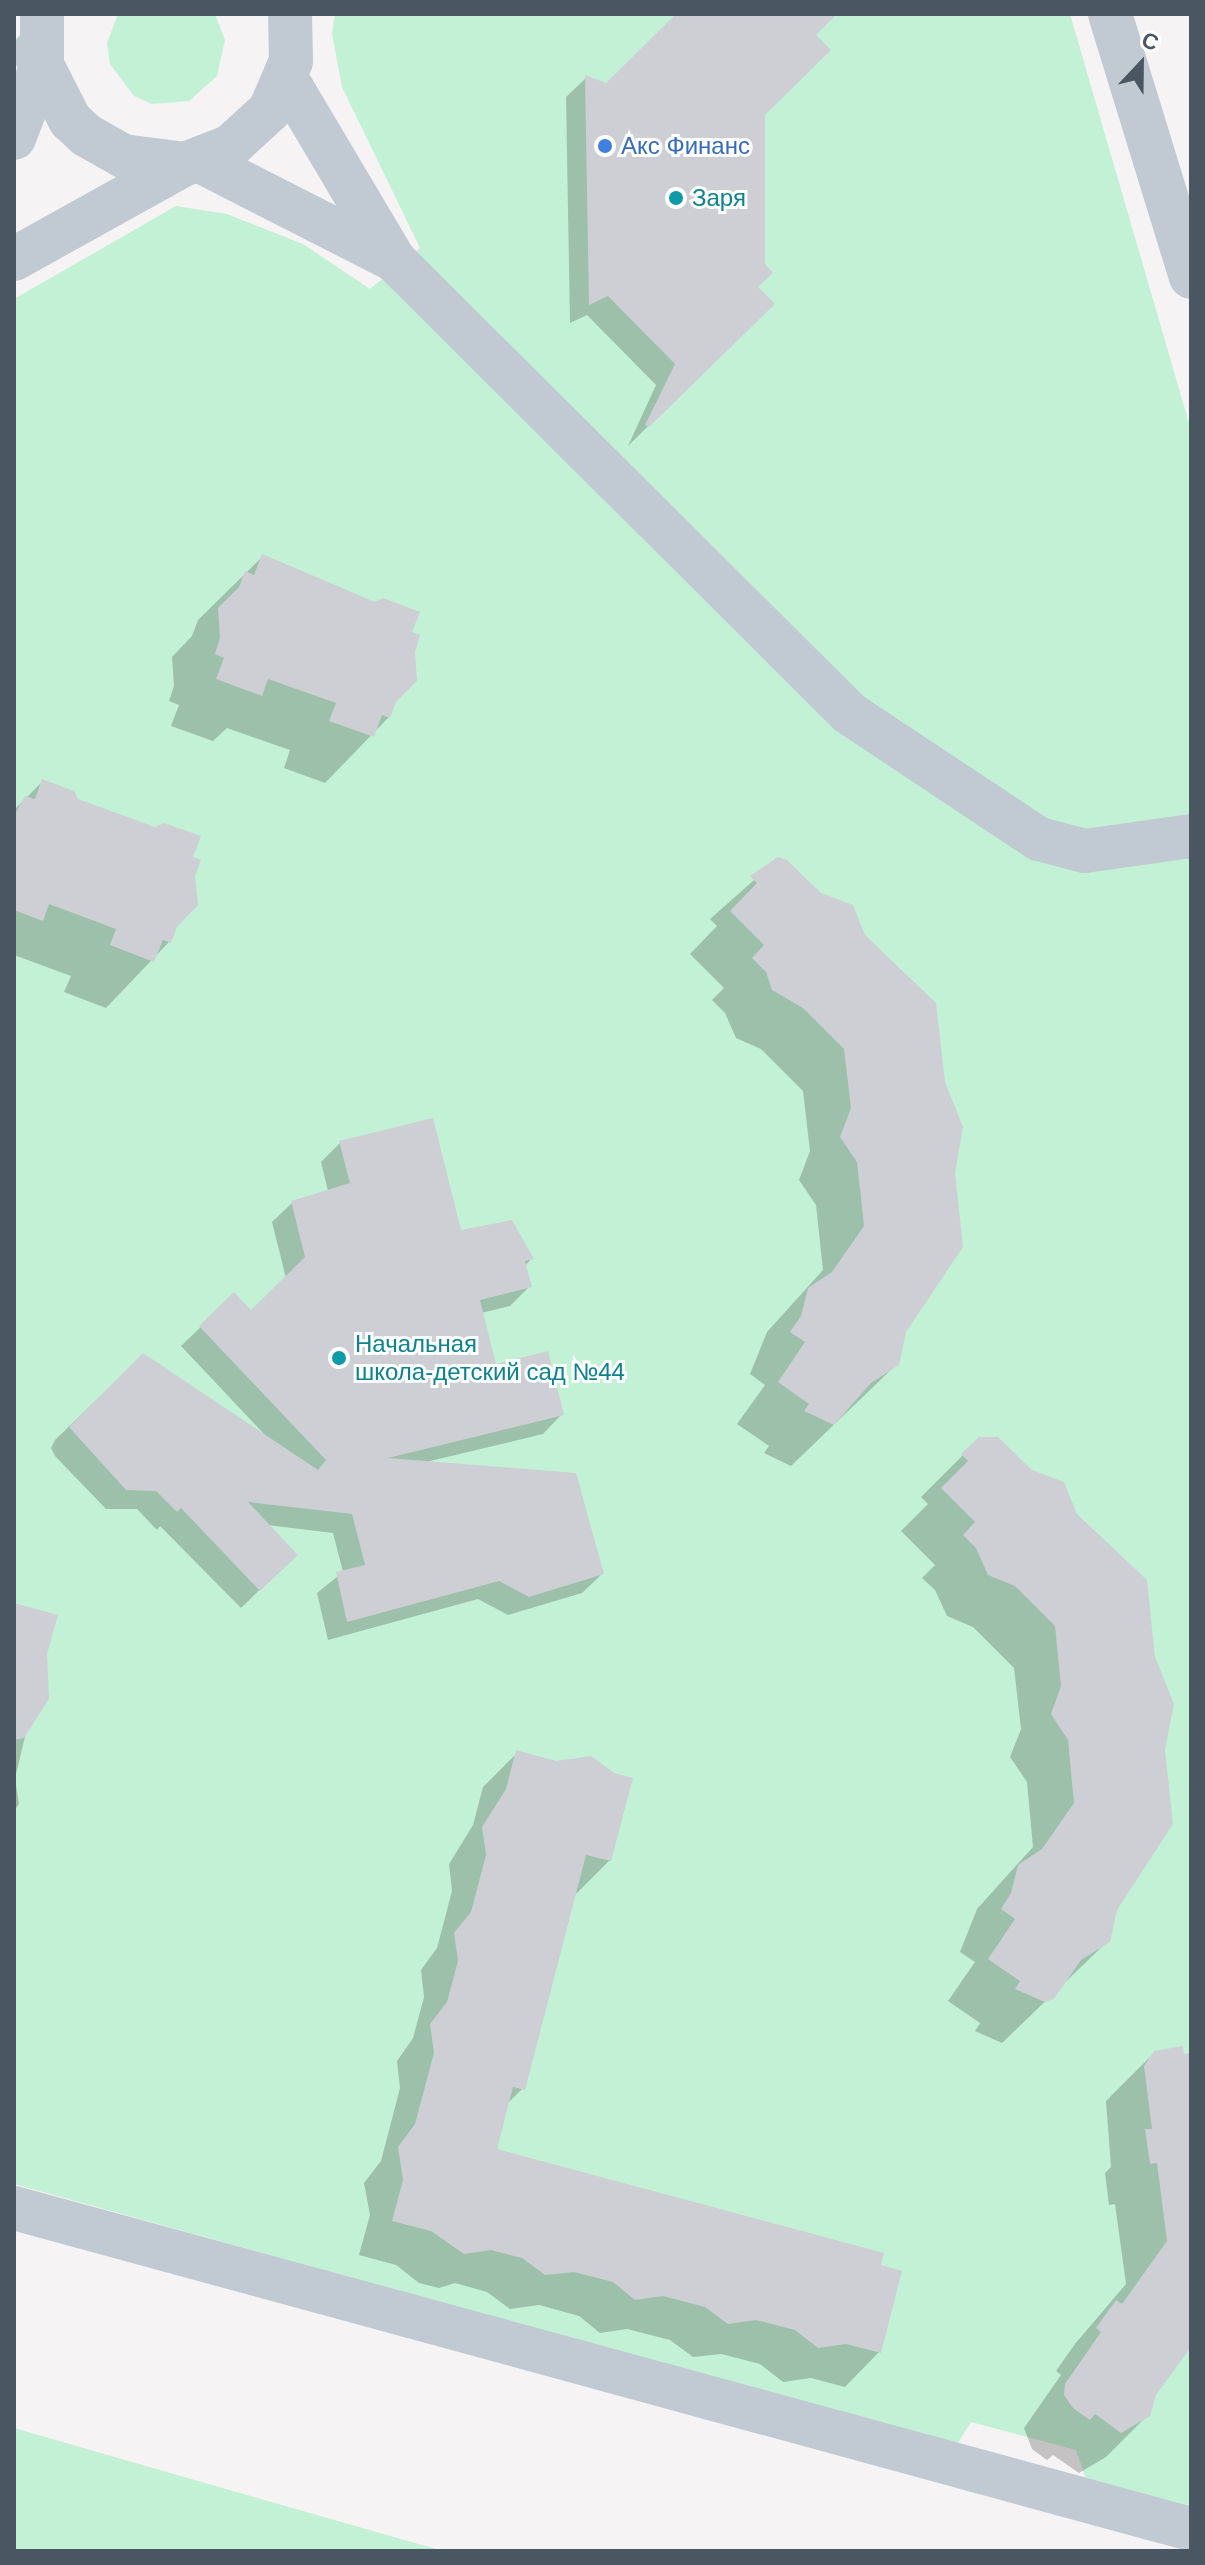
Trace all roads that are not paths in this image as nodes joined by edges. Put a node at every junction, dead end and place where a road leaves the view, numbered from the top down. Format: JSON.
{"nodes":[{"id":1,"x":16,"y":14,"type":"edge"},
{"id":2,"x":42,"y":14,"type":"edge"},
{"id":3,"x":1110,"y":14,"type":"edge"},
{"id":4,"x":294,"y":18,"type":"edge"},
{"id":5,"x":42,"y":65,"type":"junction"},
{"id":6,"x":286,"y":78,"type":"junction"},
{"id":7,"x":14,"y":138,"type":"edge"},
{"id":8,"x":192,"y":162,"type":"junction"},
{"id":9,"x":14,"y":259,"type":"edge"},
{"id":10,"x":394,"y":260,"type":"junction"},
{"id":11,"x":1191,"y":277,"type":"edge"},
{"id":12,"x":1191,"y":836,"type":"edge"},
{"id":13,"x":14,"y":2208,"type":"edge"},
{"id":14,"x":1191,"y":2529,"type":"edge"}],
"edges":[{"from":1,"to":5,"type":"street"},
{"from":2,"to":5,"type":"street"},
{"from":3,"to":11,"type":"street"},
{"from":4,"to":6,"type":"street"},
{"from":5,"to":7,"type":"street"},
{"from":5,"to":8,"type":"street"},
{"from":6,"to":8,"type":"street"},
{"from":6,"to":10,"type":"street"},
{"from":8,"to":9,"type":"street"},
{"from":8,"to":10,"type":"street"},
{"from":10,"to":12,"type":"street"},
{"from":13,"to":14,"type":"street"}]}
